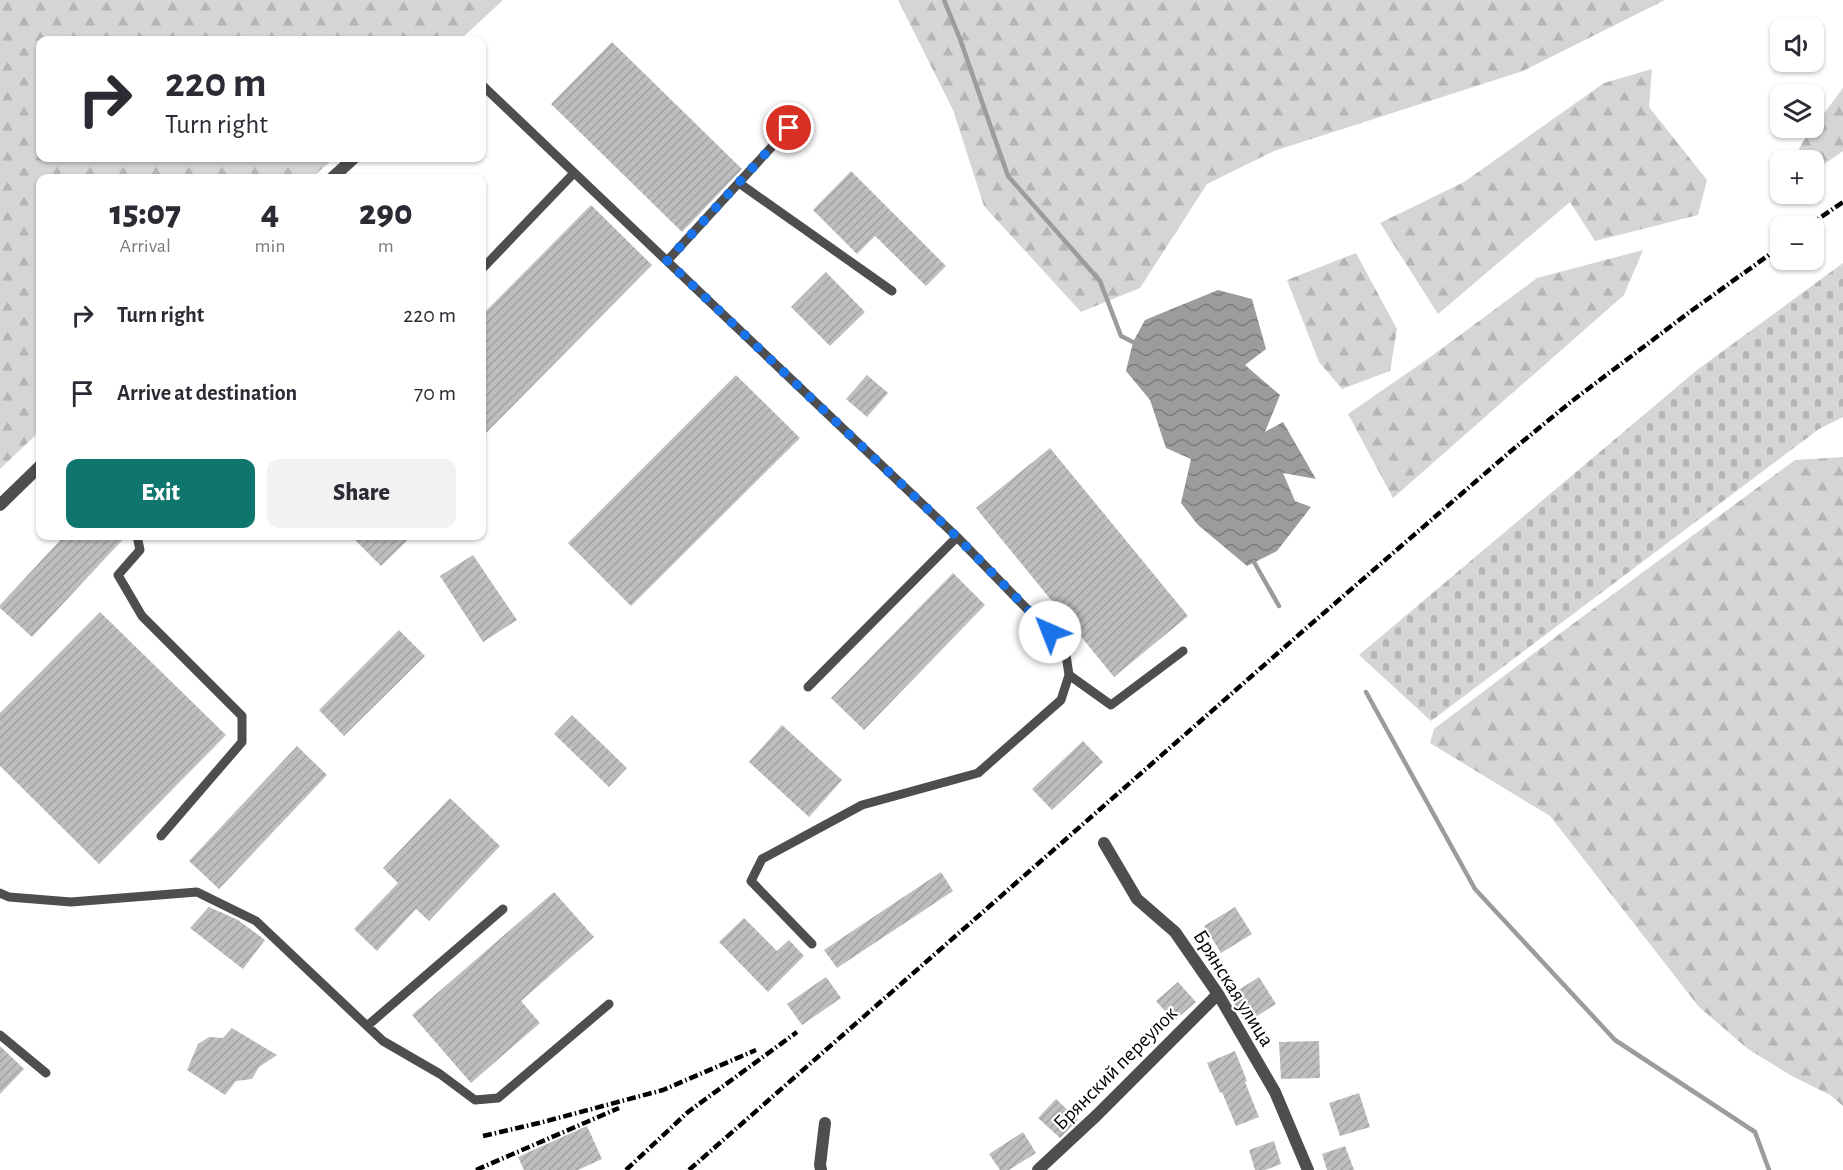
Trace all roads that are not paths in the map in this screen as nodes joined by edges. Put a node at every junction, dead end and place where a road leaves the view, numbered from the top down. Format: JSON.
{"nodes":[{"id":1,"x":486,"y":89,"type":"edge"},
{"id":2,"x":789,"y":128,"type":"dead end"},
{"id":3,"x":350,"y":162,"type":"edge"},
{"id":4,"x":574,"y":173,"type":"junction"},
{"id":5,"x":336,"y":174,"type":"edge"},
{"id":6,"x":739,"y":183,"type":"junction"},
{"id":7,"x":667,"y":261,"type":"junction"},
{"id":8,"x":486,"y":265,"type":"edge"},
{"id":9,"x":892,"y":291,"type":"dead end"},
{"id":10,"x":36,"y":470,"type":"edge"},
{"id":11,"x":0,"y":505,"type":"edge"},
{"id":12,"x":957,"y":537,"type":"junction"},
{"id":13,"x":138,"y":540,"type":"edge"},
{"id":14,"x":1183,"y":651,"type":"dead end"},
{"id":15,"x":1069,"y":675,"type":"junction"},
{"id":16,"x":808,"y":687,"type":"dead end"},
{"id":17,"x":162,"y":836,"type":"dead end"},
{"id":18,"x":1104,"y":843,"type":"dead end"},
{"id":19,"x":0,"y":893,"type":"edge"},
{"id":20,"x":503,"y":909,"type":"dead end"},
{"id":21,"x":812,"y":944,"type":"dead end"},
{"id":22,"x":1218,"y":994,"type":"junction"},
{"id":23,"x":609,"y":1004,"type":"dead end"},
{"id":24,"x":367,"y":1026,"type":"junction"},
{"id":25,"x":0,"y":1035,"type":"edge"},
{"id":26,"x":46,"y":1073,"type":"dead end"},
{"id":27,"x":825,"y":1123,"type":"dead end"},
{"id":28,"x":820,"y":1170,"type":"edge"},
{"id":29,"x":1038,"y":1170,"type":"edge"},
{"id":30,"x":1308,"y":1170,"type":"edge"}],
"edges":[{"from":1,"to":4,"type":"lane"},
{"from":2,"to":6,"type":"lane"},
{"from":3,"to":5,"type":"street"},
{"from":4,"to":7,"type":"lane"},
{"from":4,"to":8,"type":"lane"},
{"from":6,"to":7,"type":"lane"},
{"from":6,"to":9,"type":"lane"},
{"from":7,"to":12,"type":"lane"},
{"from":10,"to":11,"type":"street"},
{"from":12,"to":15,"type":"lane"},
{"from":12,"to":16,"type":"lane"},
{"from":13,"to":17,"type":"lane"},
{"from":14,"to":15,"type":"lane"},
{"from":15,"to":21,"type":"lane"},
{"from":18,"to":22,"type":"street","name":"Брянская улица"},
{"from":19,"to":24,"type":"lane"},
{"from":20,"to":24,"type":"lane"},
{"from":22,"to":29,"type":"street","name":"Брянский переулок"},
{"from":22,"to":30,"type":"street","name":"Брянская улица"},
{"from":23,"to":24,"type":"lane"},
{"from":25,"to":26,"type":"lane"},
{"from":27,"to":28,"type":"street"}]}
